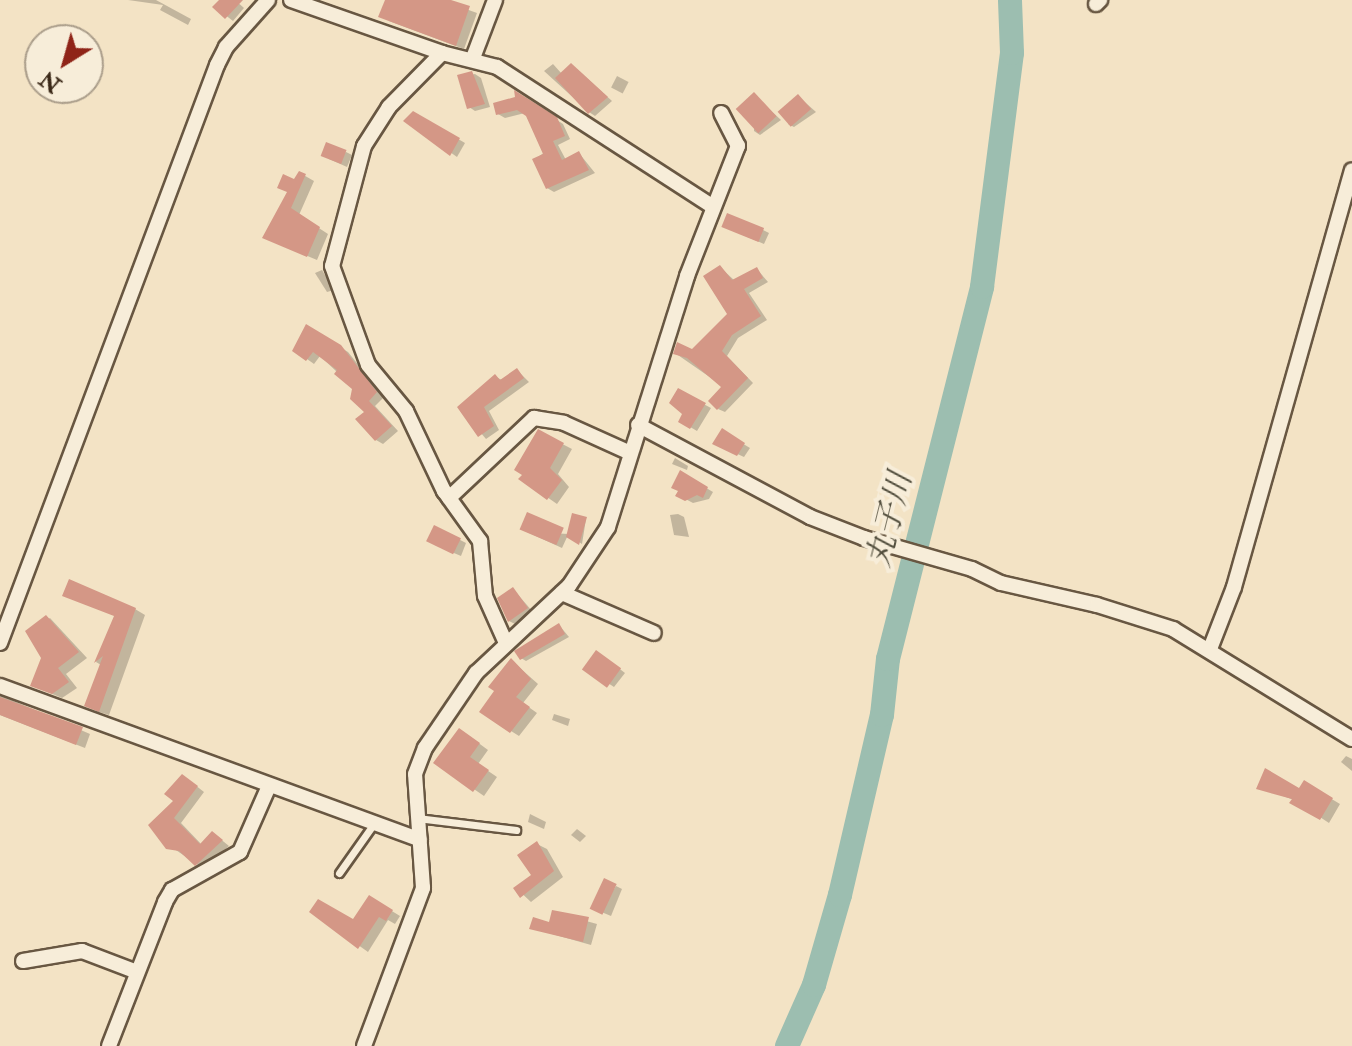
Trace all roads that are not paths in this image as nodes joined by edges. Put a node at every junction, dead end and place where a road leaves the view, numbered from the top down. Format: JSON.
{"nodes":[{"id":1,"x":268,"y":0,"type":"edge"},
{"id":2,"x":291,"y":0,"type":"edge"},
{"id":3,"x":495,"y":0,"type":"edge"},
{"id":4,"x":442,"y":53,"type":"junction"},
{"id":5,"x":473,"y":58,"type":"junction"},
{"id":6,"x":721,"y":113,"type":"dead end"},
{"id":7,"x":1352,"y":170,"type":"edge"},
{"id":8,"x":712,"y":206,"type":"junction"},
{"id":9,"x":638,"y":425,"type":"junction"},
{"id":10,"x":630,"y":453,"type":"junction"},
{"id":11,"x":449,"y":498,"type":"junction"},
{"id":12,"x":562,"y":593,"type":"junction"},
{"id":13,"x":654,"y":633,"type":"dead end"},
{"id":14,"x":505,"y":641,"type":"junction"},
{"id":15,"x":0,"y":643,"type":"edge"},
{"id":16,"x":1210,"y":649,"type":"junction"},
{"id":17,"x":0,"y":686,"type":"edge"},
{"id":18,"x":1352,"y":739,"type":"edge"},
{"id":19,"x":269,"y":786,"type":"junction"},
{"id":20,"x":417,"y":818,"type":"junction"},
{"id":21,"x":373,"y":825,"type":"junction"},
{"id":22,"x":516,"y":830,"type":"dead end"},
{"id":23,"x":420,"y":840,"type":"junction"},
{"id":24,"x":339,"y":873,"type":"dead end"},
{"id":25,"x":23,"y":961,"type":"dead end"},
{"id":26,"x":137,"y":972,"type":"junction"},
{"id":27,"x":109,"y":1046,"type":"edge"},
{"id":28,"x":364,"y":1046,"type":"edge"}],
"edges":[{"from":1,"to":15,"type":"street"},
{"from":2,"to":4,"type":"street"},
{"from":3,"to":5,"type":"street"},
{"from":4,"to":5,"type":"street"},
{"from":4,"to":11,"type":"street"},
{"from":5,"to":8,"type":"street"},
{"from":6,"to":8,"type":"street"},
{"from":7,"to":16,"type":"street"},
{"from":8,"to":9,"type":"street"},
{"from":9,"to":10,"type":"street"},
{"from":9,"to":16,"type":"street"},
{"from":10,"to":11,"type":"street"},
{"from":10,"to":12,"type":"street"},
{"from":11,"to":14,"type":"street"},
{"from":12,"to":13,"type":"street"},
{"from":12,"to":14,"type":"street"},
{"from":14,"to":20,"type":"street"},
{"from":16,"to":18,"type":"street"},
{"from":17,"to":19,"type":"street"},
{"from":19,"to":21,"type":"street"},
{"from":19,"to":26,"type":"street"},
{"from":20,"to":22,"type":"lane"},
{"from":20,"to":23,"type":"street"},
{"from":21,"to":23,"type":"street"},
{"from":21,"to":24,"type":"lane"},
{"from":23,"to":28,"type":"street"},
{"from":25,"to":26,"type":"street"},
{"from":26,"to":27,"type":"street"}]}
